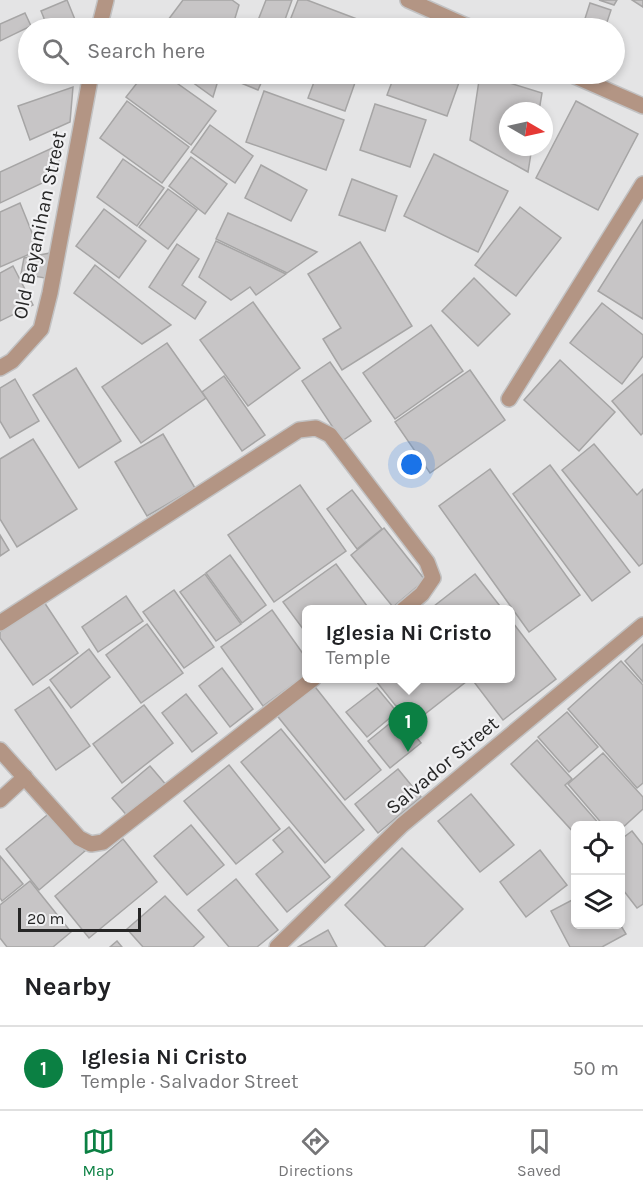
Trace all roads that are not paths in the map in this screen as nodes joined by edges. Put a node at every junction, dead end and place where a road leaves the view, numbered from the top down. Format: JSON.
{"nodes":[{"id":1,"x":106,"y":0,"type":"edge"},
{"id":2,"x":408,"y":0,"type":"edge"},
{"id":3,"x":102,"y":18,"type":"edge"},
{"id":4,"x":448,"y":18,"type":"edge"},
{"id":5,"x":89,"y":84,"type":"edge"},
{"id":6,"x":593,"y":84,"type":"edge"},
{"id":7,"x":643,"y":106,"type":"edge"},
{"id":8,"x":643,"y":184,"type":"edge"},
{"id":9,"x":0,"y":368,"type":"edge"},
{"id":10,"x":509,"y":399,"type":"dead end"},
{"id":11,"x":408,"y":605,"type":"edge"},
{"id":12,"x":0,"y":622,"type":"edge"},
{"id":13,"x":643,"y":625,"type":"edge"},
{"id":14,"x":308,"y":683,"type":"edge"},
{"id":15,"x":0,"y":750,"type":"edge"},
{"id":16,"x":25,"y":777,"type":"junction"},
{"id":17,"x":0,"y":800,"type":"edge"},
{"id":18,"x":277,"y":947,"type":"edge"}],
"edges":[{"from":1,"to":3,"type":"street"},
{"from":2,"to":4,"type":"street"},
{"from":5,"to":9,"type":"street","name":"Old Bayanihan Street"},
{"from":6,"to":7,"type":"street"},
{"from":8,"to":10,"type":"street"},
{"from":11,"to":12,"type":"street"},
{"from":13,"to":18,"type":"street","name":"Salvador Street"},
{"from":14,"to":16,"type":"street"},
{"from":15,"to":16,"type":"street"},
{"from":16,"to":17,"type":"street"}]}
